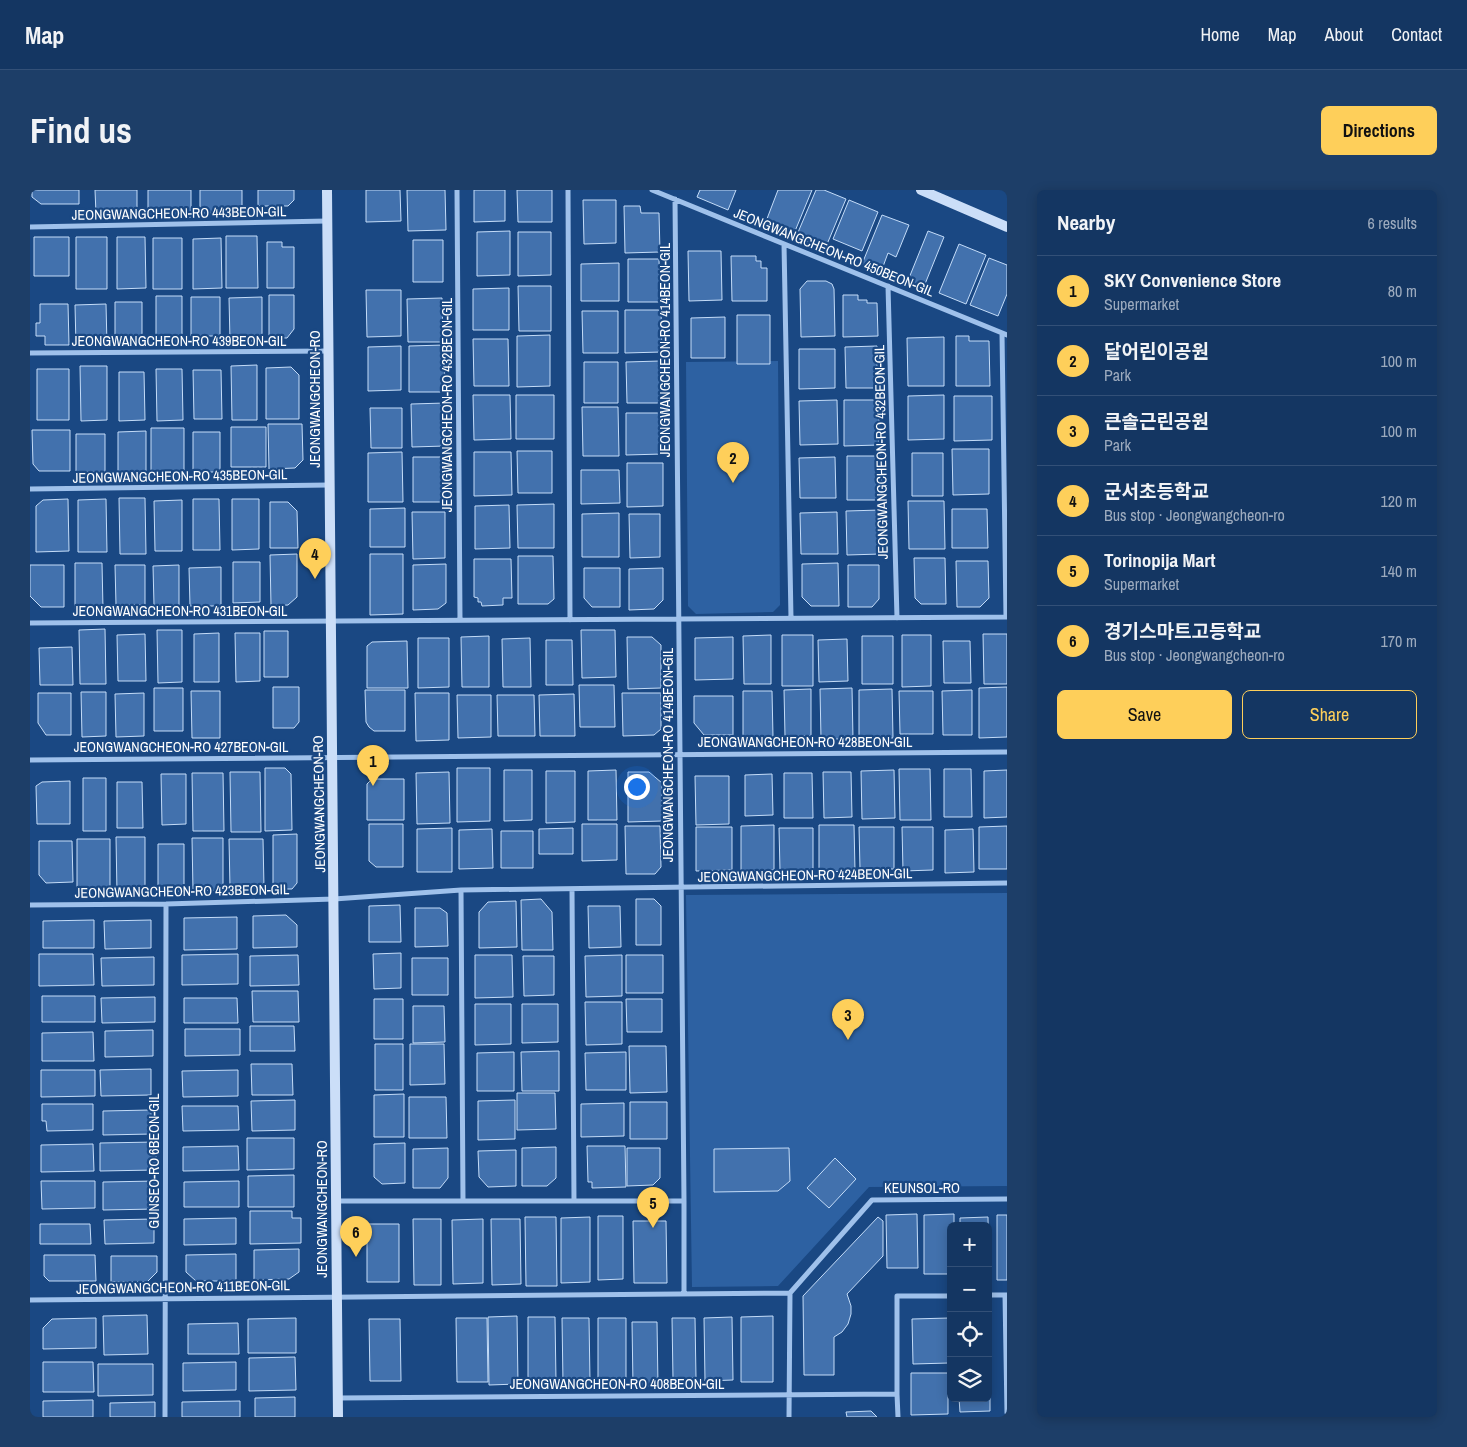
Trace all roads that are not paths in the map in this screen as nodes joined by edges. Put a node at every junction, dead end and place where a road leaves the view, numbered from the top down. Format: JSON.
{"nodes":[{"id":1,"x":327,"y":190,"type":"edge"},
{"id":2,"x":457,"y":190,"type":"edge"},
{"id":3,"x":568,"y":190,"type":"edge"},
{"id":4,"x":652,"y":190,"type":"edge"},
{"id":5,"x":921,"y":190,"type":"edge"},
{"id":6,"x":675,"y":199,"type":"junction"},
{"id":7,"x":328,"y":221,"type":"junction"},
{"id":8,"x":30,"y":227,"type":"edge"},
{"id":9,"x":1007,"y":227,"type":"edge"},
{"id":10,"x":784,"y":244,"type":"junction"},
{"id":11,"x":888,"y":286,"type":"junction"},
{"id":12,"x":1005,"y":334,"type":"edge"},
{"id":13,"x":329,"y":351,"type":"junction"},
{"id":14,"x":30,"y":353,"type":"edge"},
{"id":15,"x":330,"y":485,"type":"junction"},
{"id":16,"x":30,"y":489,"type":"edge"},
{"id":17,"x":1006,"y":617,"type":"edge"},
{"id":18,"x":791,"y":618,"type":"junction"},
{"id":19,"x":897,"y":618,"type":"junction"},
{"id":20,"x":679,"y":619,"type":"junction"},
{"id":21,"x":460,"y":620,"type":"junction"},
{"id":22,"x":570,"y":620,"type":"junction"},
{"id":23,"x":331,"y":621,"type":"junction"},
{"id":24,"x":30,"y":622,"type":"edge"},
{"id":25,"x":1007,"y":752,"type":"edge"},
{"id":26,"x":680,"y":754,"type":"junction"},
{"id":27,"x":332,"y":757,"type":"junction"},
{"id":28,"x":30,"y":760,"type":"edge"},
{"id":29,"x":1007,"y":883,"type":"edge"},
{"id":30,"x":681,"y":887,"type":"junction"},
{"id":31,"x":572,"y":889,"type":"junction"},
{"id":32,"x":461,"y":890,"type":"junction"},
{"id":33,"x":334,"y":899,"type":"junction"},
{"id":34,"x":166,"y":904,"type":"junction"},
{"id":35,"x":30,"y":905,"type":"edge"},
{"id":36,"x":1007,"y":1199,"type":"edge"},
{"id":37,"x":336,"y":1201,"type":"junction"},
{"id":38,"x":463,"y":1201,"type":"junction"},
{"id":39,"x":684,"y":1201,"type":"junction"},
{"id":40,"x":574,"y":1202,"type":"junction"},
{"id":41,"x":790,"y":1293,"type":"junction"},
{"id":42,"x":684,"y":1294,"type":"junction"},
{"id":43,"x":992,"y":1295,"type":"edge"},
{"id":44,"x":1006,"y":1295,"type":"edge"},
{"id":45,"x":947,"y":1296,"type":"edge"},
{"id":46,"x":337,"y":1297,"type":"junction"},
{"id":47,"x":165,"y":1298,"type":"junction"},
{"id":48,"x":30,"y":1300,"type":"edge"},
{"id":49,"x":789,"y":1394,"type":"junction"},
{"id":50,"x":897,"y":1394,"type":"junction"},
{"id":51,"x":338,"y":1398,"type":"junction"},
{"id":52,"x":1007,"y":1414,"type":"edge"},
{"id":53,"x":165,"y":1417,"type":"edge"},
{"id":54,"x":338,"y":1417,"type":"edge"},
{"id":55,"x":788,"y":1417,"type":"edge"},
{"id":56,"x":898,"y":1417,"type":"edge"}],
"edges":[{"from":1,"to":7,"type":"street","name":"JEONGWANGCHEON-RO"},
{"from":2,"to":21,"type":"street","name":"JEONGWANGCHEON-RO 432BEON-GIL"},
{"from":3,"to":22,"type":"street"},
{"from":4,"to":6,"type":"street","name":"JEONGWANGCHEON-RO 450BEON-GIL"},
{"from":5,"to":9,"type":"street"},
{"from":6,"to":10,"type":"street","name":"JEONGWANGCHEON-RO 450BEON-GIL"},
{"from":6,"to":20,"type":"street","name":"JEONGWANGCHEON-RO 414BEON-GIL"},
{"from":7,"to":8,"type":"street","name":"JEONGWANGCHEON-RO 443BEON-GIL"},
{"from":7,"to":13,"type":"street","name":"JEONGWANGCHEON-RO"},
{"from":10,"to":11,"type":"street","name":"JEONGWANGCHEON-RO 450BEON-GIL"},
{"from":10,"to":18,"type":"street"},
{"from":11,"to":12,"type":"street","name":"JEONGWANGCHEON-RO 450BEON-GIL"},
{"from":11,"to":19,"type":"street","name":"JEONGWANGCHEON-RO 432BEON-GIL"},
{"from":12,"to":17,"type":"street"},
{"from":13,"to":14,"type":"street","name":"JEONGWANGCHEON-RO 439BEON-GIL"},
{"from":13,"to":15,"type":"street","name":"JEONGWANGCHEON-RO"},
{"from":15,"to":16,"type":"street","name":"JEONGWANGCHEON-RO 435BEON-GIL"},
{"from":15,"to":23,"type":"street","name":"JEONGWANGCHEON-RO"},
{"from":17,"to":19,"type":"street"},
{"from":18,"to":19,"type":"street"},
{"from":18,"to":20,"type":"street"},
{"from":20,"to":22,"type":"street"},
{"from":20,"to":26,"type":"street","name":"JEONGWANGCHEON-RO 414BEON-GIL"},
{"from":21,"to":22,"type":"street"},
{"from":21,"to":23,"type":"street"},
{"from":23,"to":24,"type":"street","name":"JEONGWANGCHEON-RO 431BEON-GIL"},
{"from":23,"to":27,"type":"street","name":"JEONGWANGCHEON-RO"},
{"from":25,"to":26,"type":"street","name":"JEONGWANGCHEON-RO 428BEON-GIL"},
{"from":26,"to":27,"type":"street","name":"JEONGWANGCHEON-RO 428BEON-GIL"},
{"from":26,"to":30,"type":"street","name":"JEONGWANGCHEON-RO 414BEON-GIL"},
{"from":27,"to":28,"type":"street","name":"JEONGWANGCHEON-RO 427BEON-GIL"},
{"from":27,"to":33,"type":"street","name":"JEONGWANGCHEON-RO"},
{"from":29,"to":30,"type":"street","name":"JEONGWANGCHEON-RO 424BEON-GIL"},
{"from":30,"to":31,"type":"street","name":"JEONGWANGCHEON-RO 424BEON-GIL"},
{"from":30,"to":39,"type":"street","name":"JEONGWANGCHEON-RO 414BEON-GIL"},
{"from":31,"to":32,"type":"street","name":"JEONGWANGCHEON-RO 424BEON-GIL"},
{"from":31,"to":40,"type":"street"},
{"from":32,"to":33,"type":"street","name":"JEONGWANGCHEON-RO 424BEON-GIL"},
{"from":32,"to":38,"type":"street"},
{"from":33,"to":34,"type":"street","name":"JEONGWANGCHEON-RO 423BEON-GIL"},
{"from":33,"to":37,"type":"street","name":"JEONGWANGCHEON-RO"},
{"from":34,"to":35,"type":"street","name":"JEONGWANGCHEON-RO 423BEON-GIL"},
{"from":34,"to":47,"type":"street","name":"GUNSEO-RO 6BEON-GIL"},
{"from":36,"to":41,"type":"street","name":"KEUNSOL-RO"},
{"from":37,"to":38,"type":"street"},
{"from":37,"to":46,"type":"street","name":"JEONGWANGCHEON-RO"},
{"from":38,"to":40,"type":"street"},
{"from":39,"to":40,"type":"street"},
{"from":39,"to":42,"type":"street","name":"JEONGWANGCHEON-RO 414BEON-GIL"},
{"from":41,"to":42,"type":"street","name":"JEONGWANGCHEON-RO 411BEON-GIL"},
{"from":41,"to":49,"type":"street"},
{"from":42,"to":46,"type":"street","name":"JEONGWANGCHEON-RO 411BEON-GIL"},
{"from":43,"to":44,"type":"street"},
{"from":44,"to":52,"type":"street"},
{"from":45,"to":50,"type":"street"},
{"from":46,"to":47,"type":"street","name":"JEONGWANGCHEON-RO 411BEON-GIL"},
{"from":46,"to":51,"type":"street","name":"JEONGWANGCHEON-RO"},
{"from":47,"to":48,"type":"street","name":"JEONGWANGCHEON-RO 411BEON-GIL"},
{"from":47,"to":53,"type":"street","name":"GUNSEO-RO 6BEON-GIL"},
{"from":49,"to":50,"type":"street","name":"JEONGWANGCHEON-RO 408BEON-GIL"},
{"from":49,"to":51,"type":"street","name":"JEONGWANGCHEON-RO 408BEON-GIL"},
{"from":49,"to":55,"type":"street"},
{"from":50,"to":56,"type":"street"},
{"from":51,"to":54,"type":"street","name":"JEONGWANGCHEON-RO"}]}
